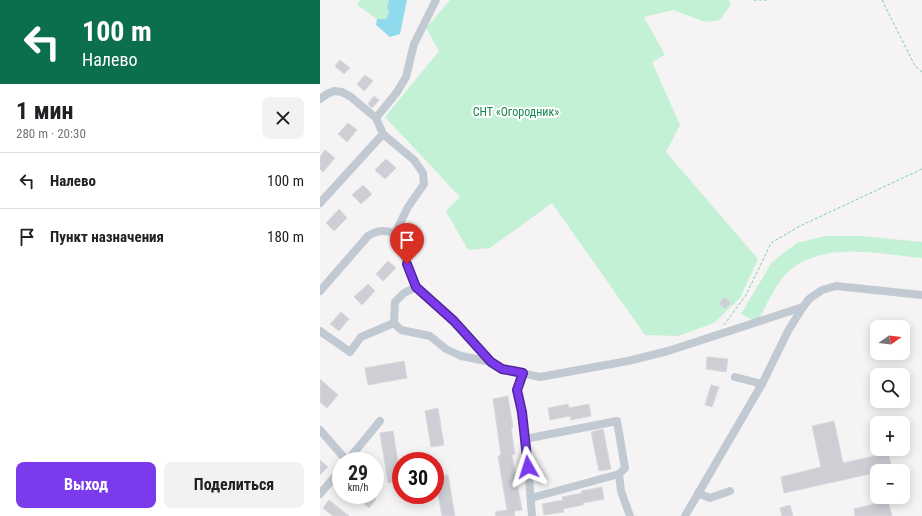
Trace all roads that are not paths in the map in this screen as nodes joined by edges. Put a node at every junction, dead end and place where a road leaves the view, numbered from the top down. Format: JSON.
{"nodes":[{"id":1,"x":436,"y":0,"type":"edge"},
{"id":2,"x":320,"y":99,"type":"edge"},
{"id":3,"x":376,"y":118,"type":"junction"},
{"id":4,"x":383,"y":134,"type":"junction"},
{"id":5,"x":320,"y":203,"type":"edge"},
{"id":6,"x":395,"y":233,"type":"junction"},
{"id":7,"x":416,"y":287,"type":"junction"},
{"id":8,"x":320,"y":291,"type":"edge"},
{"id":9,"x":922,"y":295,"type":"edge"},
{"id":10,"x":803,"y":307,"type":"junction"},
{"id":11,"x":394,"y":323,"type":"junction"},
{"id":12,"x":320,"y":331,"type":"edge"},
{"id":13,"x":491,"y":362,"type":"junction"},
{"id":14,"x":523,"y":373,"type":"junction"},
{"id":15,"x":735,"y":377,"type":"dead end"},
{"id":16,"x":762,"y":384,"type":"junction"},
{"id":17,"x":380,"y":420,"type":"dead end"},
{"id":18,"x":320,"y":430,"type":"edge"},
{"id":19,"x":525,"y":439,"type":"junction"},
{"id":20,"x":339,"y":452,"type":"edge"},
{"id":21,"x":354,"y":452,"type":"edge"},
{"id":22,"x":619,"y":474,"type":"junction"},
{"id":23,"x":332,"y":479,"type":"edge"},
{"id":24,"x":730,"y":491,"type":"dead end"},
{"id":25,"x":698,"y":493,"type":"junction"},
{"id":26,"x":320,"y":494,"type":"edge"},
{"id":27,"x":531,"y":498,"type":"junction"},
{"id":28,"x":532,"y":516,"type":"edge"},
{"id":29,"x":630,"y":516,"type":"edge"},
{"id":30,"x":685,"y":516,"type":"edge"}],
"edges":[{"from":1,"to":3,"type":"street"},
{"from":2,"to":3,"type":"street"},
{"from":3,"to":4,"type":"street"},
{"from":4,"to":5,"type":"street"},
{"from":4,"to":6,"type":"street"},
{"from":6,"to":7,"type":"street"},
{"from":6,"to":8,"type":"street"},
{"from":7,"to":11,"type":"street"},
{"from":7,"to":13,"type":"street"},
{"from":9,"to":10,"type":"street"},
{"from":10,"to":14,"type":"street"},
{"from":10,"to":16,"type":"street"},
{"from":11,"to":12,"type":"street"},
{"from":11,"to":13,"type":"street"},
{"from":13,"to":14,"type":"street"},
{"from":14,"to":19,"type":"street"},
{"from":15,"to":16,"type":"street"},
{"from":16,"to":25,"type":"street"},
{"from":17,"to":21,"type":"street"},
{"from":18,"to":20,"type":"street"},
{"from":19,"to":22,"type":"street"},
{"from":19,"to":27,"type":"street"},
{"from":22,"to":27,"type":"street"},
{"from":22,"to":29,"type":"street"},
{"from":23,"to":26,"type":"street"},
{"from":24,"to":25,"type":"street"},
{"from":25,"to":30,"type":"street"},
{"from":27,"to":28,"type":"street"}]}
